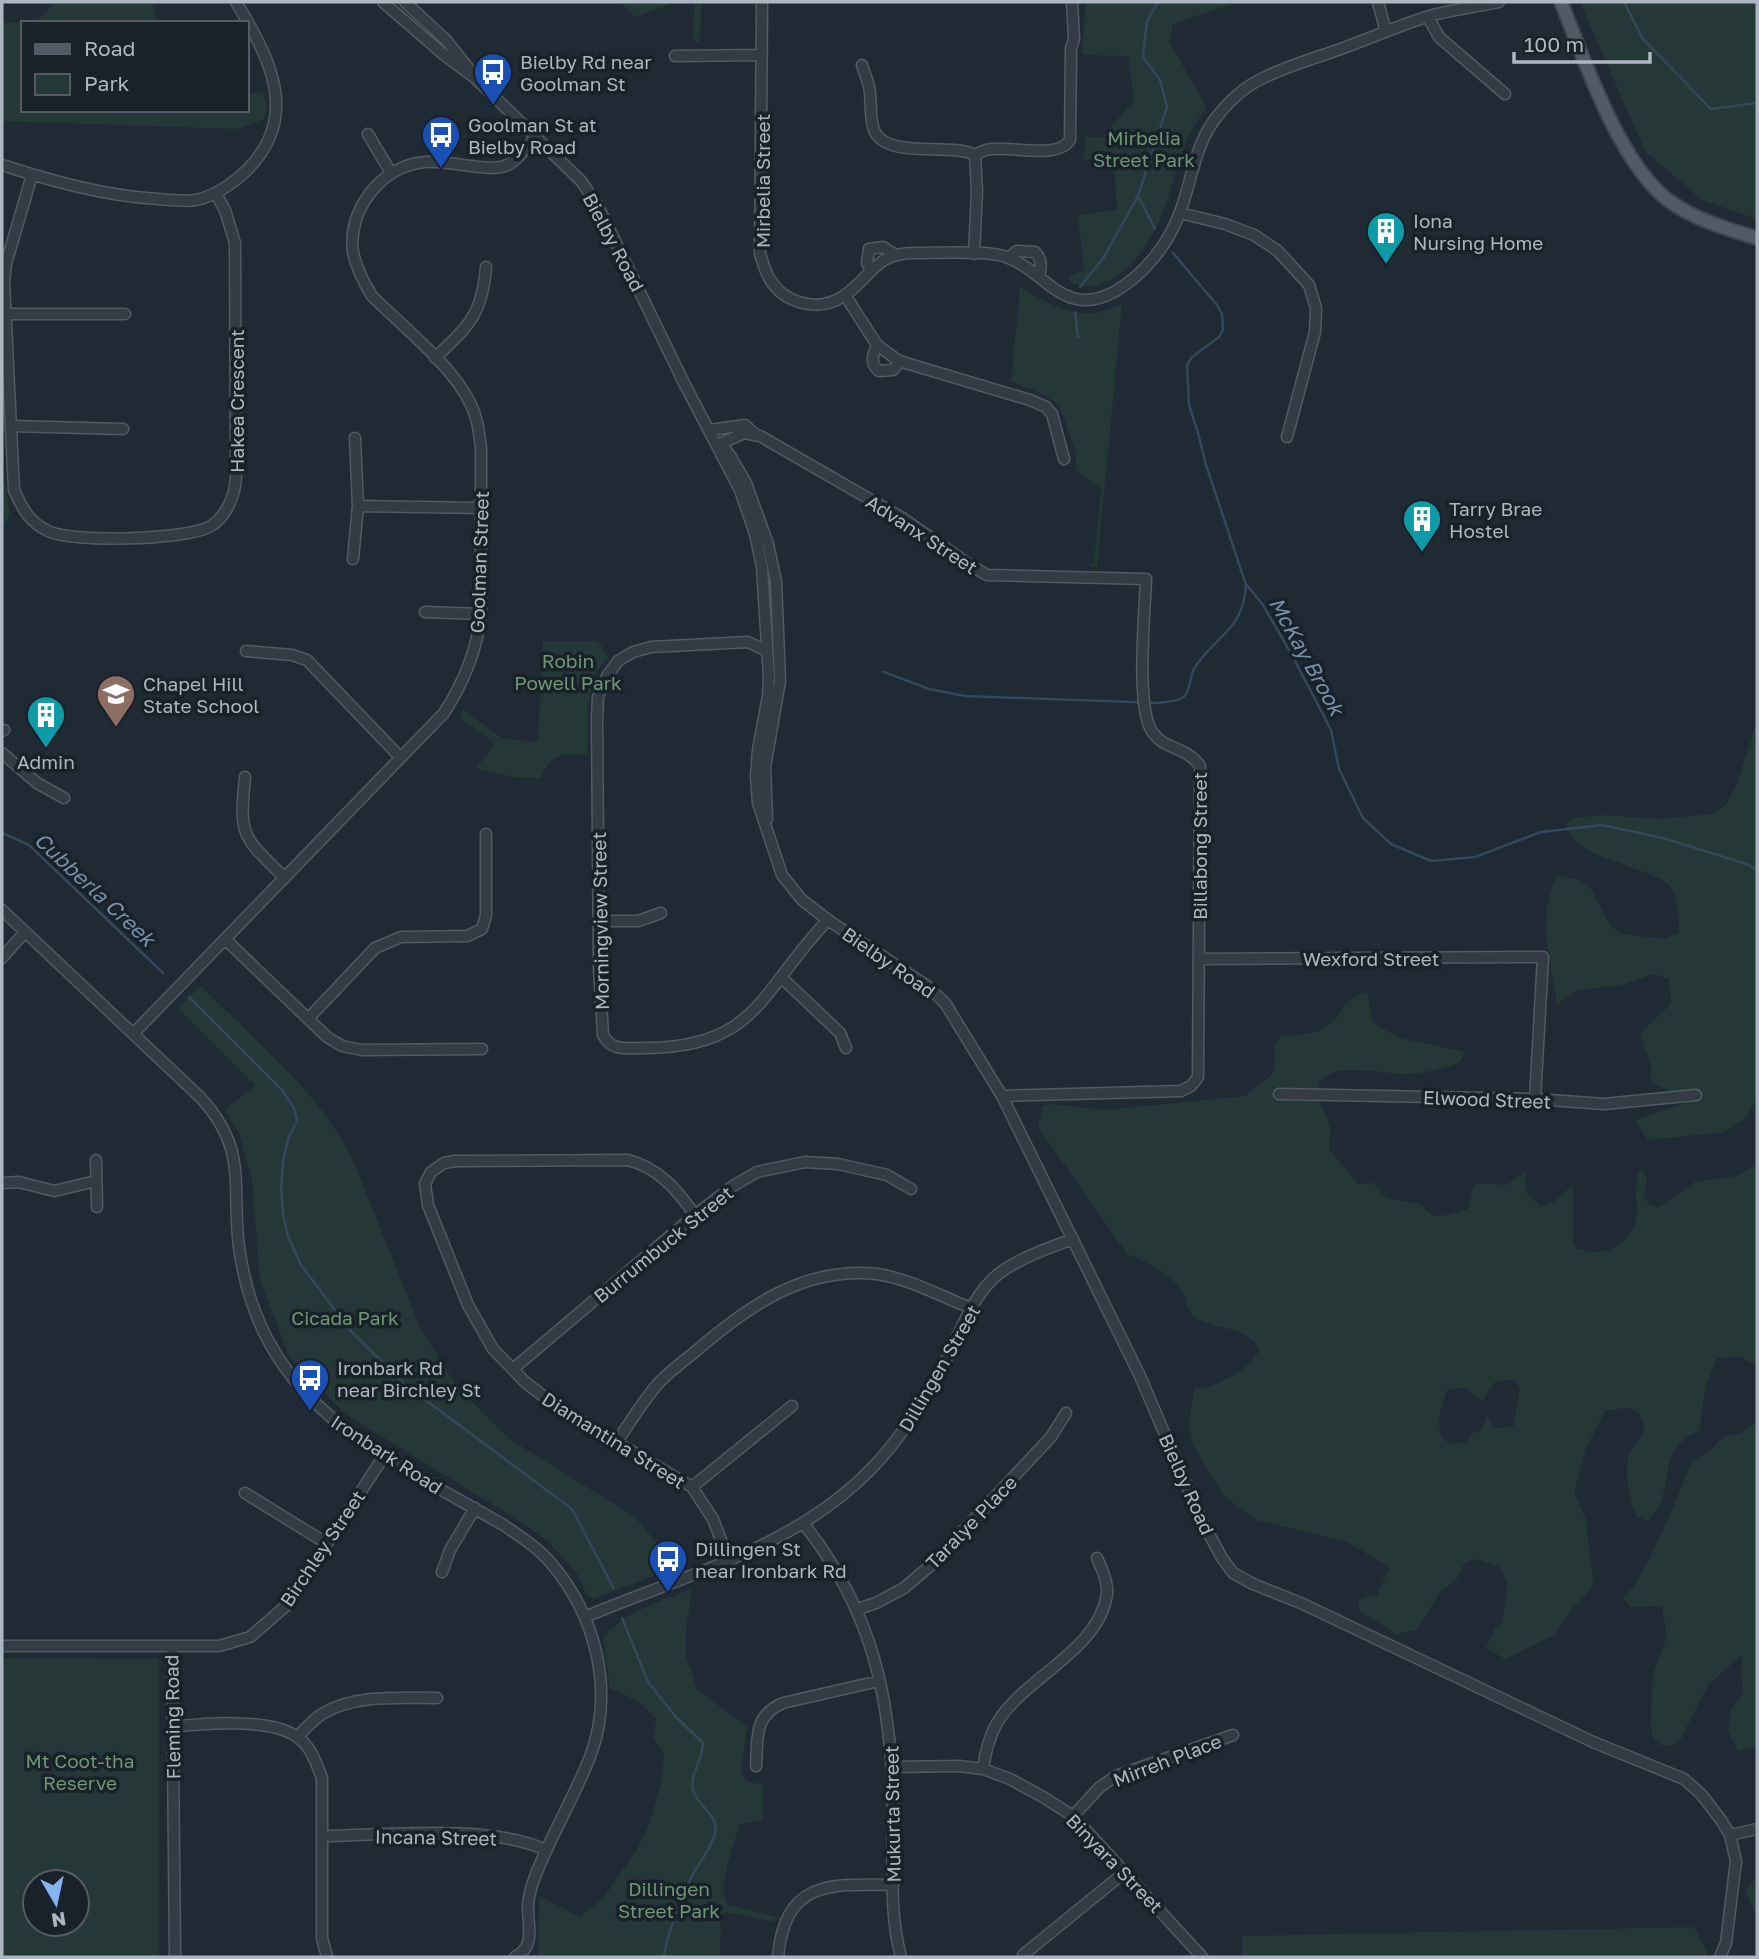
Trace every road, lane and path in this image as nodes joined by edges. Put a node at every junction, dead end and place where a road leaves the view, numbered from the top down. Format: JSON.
{"nodes":[{"id":1,"x":236,"y":2,"type":"edge"},
{"id":2,"x":383,"y":2,"type":"edge"},
{"id":3,"x":405,"y":2,"type":"edge"},
{"id":4,"x":762,"y":2,"type":"edge"},
{"id":5,"x":1072,"y":2,"type":"edge"},
{"id":6,"x":1378,"y":2,"type":"edge"},
{"id":7,"x":1499,"y":2,"type":"edge"},
{"id":8,"x":1561,"y":2,"type":"edge"},
{"id":9,"x":1428,"y":17,"type":"junction"},
{"id":10,"x":248,"y":21,"type":"edge"},
{"id":11,"x":248,"y":22,"type":"edge"},
{"id":12,"x":1386,"y":33,"type":"junction"},
{"id":13,"x":762,"y":55,"type":"junction"},
{"id":14,"x":675,"y":56,"type":"dead end"},
{"id":15,"x":862,"y":65,"type":"dead end"},
{"id":16,"x":475,"y":78,"type":"junction"},
{"id":17,"x":1505,"y":94,"type":"dead end"},
{"id":18,"x":368,"y":134,"type":"dead end"},
{"id":19,"x":536,"y":137,"type":"junction"},
{"id":20,"x":975,"y":155,"type":"junction"},
{"id":21,"x":2,"y":165,"type":"edge"},
{"id":22,"x":391,"y":173,"type":"junction"},
{"id":23,"x":32,"y":174,"type":"junction"},
{"id":24,"x":215,"y":194,"type":"junction"},
{"id":25,"x":1180,"y":213,"type":"junction"},
{"id":26,"x":1757,"y":238,"type":"edge"},
{"id":27,"x":894,"y":254,"type":"junction"},
{"id":28,"x":974,"y":254,"type":"junction"},
{"id":29,"x":1008,"y":258,"type":"junction"},
{"id":30,"x":486,"y":267,"type":"dead end"},
{"id":31,"x":871,"y":270,"type":"junction"},
{"id":32,"x":1039,"y":277,"type":"junction"},
{"id":33,"x":845,"y":295,"type":"junction"},
{"id":34,"x":5,"y":314,"type":"junction"},
{"id":35,"x":125,"y":314,"type":"dead end"},
{"id":36,"x":877,"y":345,"type":"junction"},
{"id":37,"x":435,"y":358,"type":"junction"},
{"id":38,"x":900,"y":361,"type":"junction"},
{"id":39,"x":11,"y":426,"type":"junction"},
{"id":40,"x":123,"y":429,"type":"dead end"},
{"id":41,"x":711,"y":432,"type":"junction"},
{"id":42,"x":755,"y":434,"type":"junction"},
{"id":43,"x":1287,"y":437,"type":"dead end"},
{"id":44,"x":355,"y":438,"type":"dead end"},
{"id":45,"x":720,"y":444,"type":"junction"},
{"id":46,"x":1064,"y":459,"type":"dead end"},
{"id":47,"x":358,"y":506,"type":"junction"},
{"id":48,"x":481,"y":508,"type":"junction"},
{"id":49,"x":353,"y":559,"type":"dead end"},
{"id":50,"x":1146,"y":579,"type":"joint"},
{"id":51,"x":425,"y":612,"type":"dead end"},
{"id":52,"x":481,"y":614,"type":"junction"},
{"id":53,"x":767,"y":627,"type":"junction"},
{"id":54,"x":748,"y":642,"type":"junction"},
{"id":55,"x":246,"y":651,"type":"dead end"},
{"id":56,"x":767,"y":651,"type":"junction"},
{"id":57,"x":2,"y":753,"type":"edge"},
{"id":58,"x":400,"y":757,"type":"junction"},
{"id":59,"x":245,"y":777,"type":"dead end"},
{"id":60,"x":64,"y":798,"type":"dead end"},
{"id":61,"x":768,"y":831,"type":"junction"},
{"id":62,"x":486,"y":834,"type":"dead end"},
{"id":63,"x":285,"y":877,"type":"junction"},
{"id":64,"x":2,"y":910,"type":"edge"},
{"id":65,"x":661,"y":913,"type":"dead end"},
{"id":66,"x":828,"y":920,"type":"junction"},
{"id":67,"x":598,"y":921,"type":"junction"},
{"id":68,"x":25,"y":932,"type":"junction"},
{"id":69,"x":226,"y":940,"type":"junction"},
{"id":70,"x":2,"y":958,"type":"edge"},
{"id":71,"x":1199,"y":958,"type":"junction"},
{"id":72,"x":782,"y":978,"type":"junction"},
{"id":73,"x":308,"y":1019,"type":"junction"},
{"id":74,"x":133,"y":1034,"type":"junction"},
{"id":75,"x":846,"y":1048,"type":"dead end"},
{"id":76,"x":482,"y":1049,"type":"dead end"},
{"id":77,"x":1279,"y":1094,"type":"dead end"},
{"id":78,"x":1696,"y":1095,"type":"dead end"},
{"id":79,"x":1002,"y":1096,"type":"junction"},
{"id":80,"x":1535,"y":1098,"type":"junction"},
{"id":81,"x":96,"y":1160,"type":"dead end"},
{"id":82,"x":96,"y":1181,"type":"junction"},
{"id":83,"x":2,"y":1183,"type":"edge"},
{"id":84,"x":911,"y":1189,"type":"dead end"},
{"id":85,"x":97,"y":1207,"type":"dead end"},
{"id":86,"x":695,"y":1215,"type":"junction"},
{"id":87,"x":1073,"y":1239,"type":"junction"},
{"id":88,"x":973,"y":1309,"type":"junction"},
{"id":89,"x":513,"y":1369,"type":"junction"},
{"id":90,"x":792,"y":1405,"type":"dead end"},
{"id":91,"x":1066,"y":1413,"type":"dead end"},
{"id":92,"x":617,"y":1443,"type":"junction"},
{"id":93,"x":384,"y":1455,"type":"junction"},
{"id":94,"x":692,"y":1487,"type":"junction"},
{"id":95,"x":245,"y":1493,"type":"dead end"},
{"id":96,"x":475,"y":1508,"type":"junction"},
{"id":97,"x":803,"y":1523,"type":"junction"},
{"id":98,"x":326,"y":1543,"type":"junction"},
{"id":99,"x":1097,"y":1558,"type":"dead end"},
{"id":100,"x":729,"y":1561,"type":"junction"},
{"id":101,"x":442,"y":1572,"type":"dead end"},
{"id":102,"x":858,"y":1609,"type":"junction"},
{"id":103,"x":585,"y":1616,"type":"junction"},
{"id":104,"x":2,"y":1646,"type":"edge"},
{"id":105,"x":173,"y":1646,"type":"junction"},
{"id":106,"x":879,"y":1681,"type":"junction"},
{"id":107,"x":437,"y":1699,"type":"dead end"},
{"id":108,"x":173,"y":1727,"type":"junction"},
{"id":109,"x":1233,"y":1735,"type":"dead end"},
{"id":110,"x":297,"y":1737,"type":"junction"},
{"id":111,"x":756,"y":1766,"type":"dead end"},
{"id":112,"x":893,"y":1767,"type":"junction"},
{"id":113,"x":983,"y":1769,"type":"junction"},
{"id":114,"x":1073,"y":1816,"type":"junction"},
{"id":115,"x":1757,"y":1829,"type":"edge"},
{"id":116,"x":1730,"y":1835,"type":"junction"},
{"id":117,"x":323,"y":1836,"type":"junction"},
{"id":118,"x":546,"y":1850,"type":"junction"},
{"id":119,"x":1125,"y":1872,"type":"junction"},
{"id":120,"x":894,"y":1885,"type":"junction"},
{"id":121,"x":521,"y":1955,"type":"edge"},
{"id":122,"x":1023,"y":1955,"type":"dead end"},
{"id":123,"x":175,"y":1957,"type":"edge"},
{"id":124,"x":327,"y":1957,"type":"edge"},
{"id":125,"x":778,"y":1957,"type":"edge"},
{"id":126,"x":901,"y":1957,"type":"edge"},
{"id":127,"x":1202,"y":1957,"type":"edge"},
{"id":128,"x":1720,"y":1957,"type":"edge"}],
"edges":[{"from":1,"to":10,"type":"street"},
{"from":2,"to":16,"type":"street","name":"Bielby Road"},
{"from":3,"to":16,"type":"street","name":"Bielby Road"},
{"from":4,"to":13,"type":"street","name":"Mirbelia Street"},
{"from":5,"to":20,"type":"street"},
{"from":6,"to":12,"type":"street"},
{"from":7,"to":9,"type":"street"},
{"from":8,"to":26,"type":"main road"},
{"from":9,"to":12,"type":"street"},
{"from":9,"to":17,"type":"street"},
{"from":11,"to":24,"type":"street"},
{"from":12,"to":25,"type":"street"},
{"from":13,"to":14,"type":"street"},
{"from":13,"to":33,"type":"street","name":"Mirbelia Street"},
{"from":15,"to":20,"type":"street"},
{"from":16,"to":19,"type":"street","name":"Bielby Road"},
{"from":18,"to":22,"type":"street"},
{"from":19,"to":22,"type":"street","name":"Goolman Street"},
{"from":19,"to":41,"type":"street","name":"Bielby Road"},
{"from":20,"to":28,"type":"street"},
{"from":21,"to":23,"type":"street"},
{"from":22,"to":37,"type":"street","name":"Goolman Street"},
{"from":23,"to":24,"type":"street"},
{"from":23,"to":34,"type":"street","name":"Hakea Crescent"},
{"from":24,"to":39,"type":"street","name":"Hakea Crescent"},
{"from":25,"to":32,"type":"street"},
{"from":25,"to":43,"type":"street"},
{"from":27,"to":28,"type":"street","name":"Mirbelia Street"},
{"from":27,"to":31,"type":"street","name":"Mirbelia Street"},
{"from":27,"to":31,"type":"street","name":"Mirbelia Street"},
{"from":28,"to":29,"type":"street","name":"Mirbelia Street"},
{"from":29,"to":32,"type":"street"},
{"from":29,"to":32,"type":"street"},
{"from":30,"to":37,"type":"street"},
{"from":31,"to":33,"type":"street","name":"Mirbelia Street"},
{"from":33,"to":36,"type":"street"},
{"from":34,"to":35,"type":"street"},
{"from":34,"to":39,"type":"street","name":"Hakea Crescent"},
{"from":36,"to":38,"type":"street"},
{"from":36,"to":38,"type":"street"},
{"from":37,"to":48,"type":"street","name":"Goolman Street"},
{"from":38,"to":46,"type":"street"},
{"from":39,"to":40,"type":"street"},
{"from":41,"to":42,"type":"street","name":"Advanx Street"},
{"from":41,"to":45,"type":"street","name":"Bielby Road"},
{"from":41,"to":53,"type":"street","name":"Bielby Road"},
{"from":42,"to":45,"type":"street"},
{"from":42,"to":50,"type":"street","name":"Advanx Street"},
{"from":44,"to":47,"type":"street"},
{"from":45,"to":61,"type":"street","name":"Bielby Road"},
{"from":47,"to":48,"type":"street"},
{"from":47,"to":49,"type":"street"},
{"from":48,"to":52,"type":"street","name":"Goolman Street"},
{"from":50,"to":71,"type":"street","name":"Billabong Street"},
{"from":51,"to":52,"type":"street"},
{"from":52,"to":58,"type":"street","name":"Goolman Street"},
{"from":53,"to":54,"type":"street"},
{"from":53,"to":56,"type":"street","name":"Bielby Road"},
{"from":54,"to":56,"type":"street","name":"Morningview Street"},
{"from":54,"to":67,"type":"street","name":"Morningview Street"},
{"from":55,"to":58,"type":"street"},
{"from":56,"to":61,"type":"street","name":"Bielby Road"},
{"from":57,"to":60,"type":"street"},
{"from":58,"to":63,"type":"street","name":"Goolman Street"},
{"from":59,"to":63,"type":"street"},
{"from":61,"to":66,"type":"street","name":"Bielby Road"},
{"from":62,"to":73,"type":"street"},
{"from":63,"to":69,"type":"street","name":"Goolman Street"},
{"from":64,"to":68,"type":"street","name":"Ironbark Road"},
{"from":65,"to":67,"type":"street"},
{"from":66,"to":72,"type":"street","name":"Morningview Street"},
{"from":66,"to":79,"type":"street","name":"Bielby Road"},
{"from":67,"to":72,"type":"street","name":"Morningview Street"},
{"from":68,"to":70,"type":"street"},
{"from":68,"to":74,"type":"street","name":"Ironbark Road"},
{"from":69,"to":73,"type":"street"},
{"from":69,"to":74,"type":"street","name":"Goolman Street"},
{"from":71,"to":79,"type":"street","name":"Billabong Street"},
{"from":71,"to":80,"type":"street","name":"Wexford Street"},
{"from":72,"to":75,"type":"street"},
{"from":73,"to":76,"type":"street"},
{"from":74,"to":93,"type":"street","name":"Ironbark Road"},
{"from":77,"to":80,"type":"street","name":"Elwood Street"},
{"from":78,"to":80,"type":"street","name":"Elwood Street"},
{"from":79,"to":87,"type":"street","name":"Bielby Road"},
{"from":81,"to":82,"type":"street"},
{"from":82,"to":83,"type":"street"},
{"from":82,"to":85,"type":"street"},
{"from":84,"to":86,"type":"street","name":"Burrumbuck Street"},
{"from":86,"to":89,"type":"street","name":"Burrumbuck Street"},
{"from":86,"to":89,"type":"street","name":"Diamantina Street"},
{"from":87,"to":88,"type":"street","name":"Dillingen Street"},
{"from":87,"to":116,"type":"street","name":"Bielby Road"},
{"from":88,"to":92,"type":"street"},
{"from":88,"to":97,"type":"street","name":"Dillingen Street"},
{"from":89,"to":92,"type":"street","name":"Diamantina Street"},
{"from":90,"to":94,"type":"street"},
{"from":91,"to":102,"type":"street","name":"Taralye Place"},
{"from":92,"to":94,"type":"street","name":"Diamantina Street"},
{"from":93,"to":96,"type":"street","name":"Ironbark Road"},
{"from":93,"to":98,"type":"street","name":"Birchley Street"},
{"from":94,"to":100,"type":"street","name":"Diamantina Street"},
{"from":95,"to":98,"type":"street"},
{"from":96,"to":101,"type":"street"},
{"from":96,"to":103,"type":"street","name":"Ironbark Road"},
{"from":97,"to":100,"type":"street","name":"Dillingen Street"},
{"from":97,"to":102,"type":"street","name":"Mukurta Street"},
{"from":98,"to":105,"type":"street","name":"Birchley Street"},
{"from":99,"to":113,"type":"street"},
{"from":100,"to":103,"type":"street","name":"Dillingen Street"},
{"from":102,"to":106,"type":"street","name":"Mukurta Street"},
{"from":103,"to":118,"type":"street","name":"Ironbark Road"},
{"from":104,"to":105,"type":"street","name":"Fleming Road"},
{"from":105,"to":108,"type":"street","name":"Fleming Road"},
{"from":106,"to":111,"type":"street"},
{"from":106,"to":112,"type":"street","name":"Mukurta Street"},
{"from":107,"to":110,"type":"street"},
{"from":108,"to":110,"type":"street"},
{"from":108,"to":123,"type":"street","name":"Fleming Road"},
{"from":109,"to":114,"type":"street","name":"Mirreh Place"},
{"from":110,"to":117,"type":"street"},
{"from":112,"to":113,"type":"street","name":"Binyara Street"},
{"from":112,"to":120,"type":"street","name":"Mukurta Street"},
{"from":113,"to":114,"type":"street","name":"Binyara Street"},
{"from":114,"to":119,"type":"street","name":"Binyara Street"},
{"from":115,"to":116,"type":"street"},
{"from":116,"to":128,"type":"street","name":"Bielby Road"},
{"from":117,"to":118,"type":"street","name":"Incana Street"},
{"from":117,"to":124,"type":"street"},
{"from":118,"to":121,"type":"street","name":"Ironbark Road"},
{"from":119,"to":122,"type":"street"},
{"from":119,"to":127,"type":"street","name":"Binyara Street"},
{"from":120,"to":125,"type":"street"},
{"from":120,"to":126,"type":"street","name":"Mukurta Street"}]}
